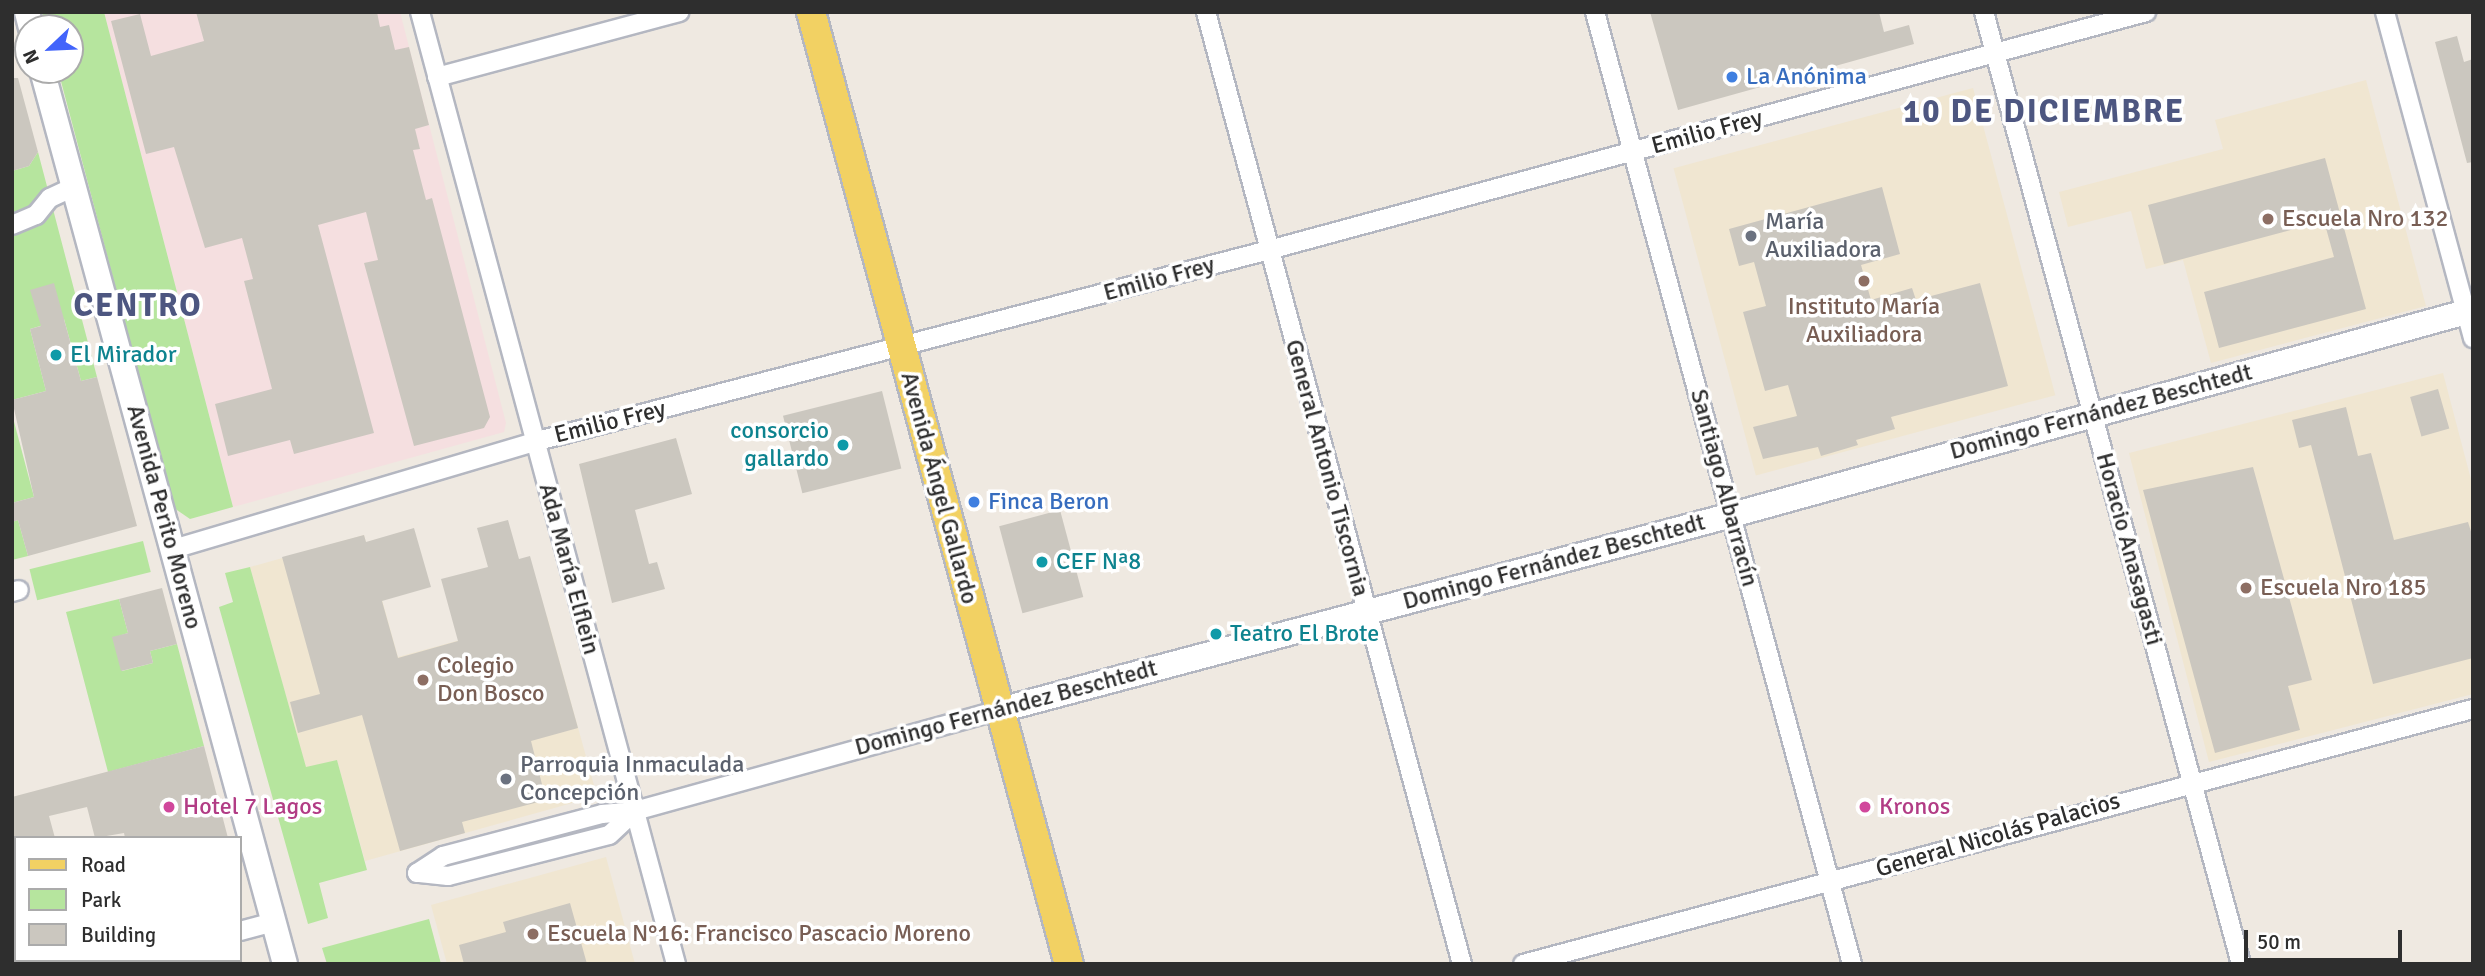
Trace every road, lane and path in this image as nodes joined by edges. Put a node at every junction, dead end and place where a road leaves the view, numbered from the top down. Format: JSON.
{"nodes":[{"id":1,"x":420,"y":12,"type":"edge"},
{"id":2,"x":679,"y":12,"type":"edge"},
{"id":3,"x":811,"y":12,"type":"edge"},
{"id":4,"x":1206,"y":12,"type":"edge"},
{"id":5,"x":1595,"y":12,"type":"edge"},
{"id":6,"x":1984,"y":12,"type":"edge"},
{"id":7,"x":2146,"y":12,"type":"edge"},
{"id":8,"x":2385,"y":12,"type":"edge"},
{"id":9,"x":1995,"y":52,"type":"junction"},
{"id":10,"x":438,"y":77,"type":"junction"},
{"id":11,"x":47,"y":84,"type":"edge"},
{"id":12,"x":1635,"y":151,"type":"junction"},
{"id":13,"x":74,"y":187,"type":"junction"},
{"id":14,"x":12,"y":225,"type":"edge"},
{"id":15,"x":1269,"y":250,"type":"junction"},
{"id":16,"x":2469,"y":311,"type":"edge"},
{"id":17,"x":2473,"y":338,"type":"edge"},
{"id":18,"x":901,"y":347,"type":"junction"},
{"id":19,"x":2092,"y":414,"type":"junction"},
{"id":20,"x":534,"y":442,"type":"junction"},
{"id":21,"x":1731,"y":515,"type":"junction"},
{"id":22,"x":173,"y":549,"type":"junction"},
{"id":23,"x":1364,"y":611,"type":"junction"},
{"id":24,"x":2473,"y":709,"type":"edge"},
{"id":25,"x":1000,"y":710,"type":"junction"},
{"id":26,"x":2192,"y":781,"type":"junction"},
{"id":27,"x":635,"y":811,"type":"junction"},
{"id":28,"x":1830,"y":882,"type":"junction"},
{"id":29,"x":274,"y":922,"type":"junction"},
{"id":30,"x":242,"y":930,"type":"edge"},
{"id":31,"x":285,"y":964,"type":"edge"},
{"id":32,"x":676,"y":964,"type":"edge"},
{"id":33,"x":1069,"y":964,"type":"edge"},
{"id":34,"x":1462,"y":964,"type":"edge"},
{"id":35,"x":1523,"y":964,"type":"edge"},
{"id":36,"x":1852,"y":964,"type":"edge"},
{"id":37,"x":2241,"y":964,"type":"edge"}],
"edges":[{"from":1,"to":10,"type":"street","name":"Ada María Elflein"},
{"from":2,"to":10,"type":"street"},
{"from":3,"to":18,"type":"main road","name":"Avenida Ángel Gallardo"},
{"from":4,"to":15,"type":"street","name":"General Antonio Tiscornia"},
{"from":5,"to":12,"type":"street","name":"Santiago Albarracín"},
{"from":6,"to":9,"type":"street","name":"Horacio Anasagasti"},
{"from":7,"to":9,"type":"street","name":"Emilio Frey"},
{"from":8,"to":16,"type":"street"},
{"from":9,"to":12,"type":"street","name":"Emilio Frey"},
{"from":9,"to":19,"type":"street","name":"Horacio Anasagasti"},
{"from":10,"to":20,"type":"street","name":"Ada María Elflein"},
{"from":11,"to":13,"type":"street","name":"Avenida Perito Moreno"},
{"from":12,"to":15,"type":"street","name":"Emilio Frey"},
{"from":12,"to":21,"type":"street","name":"Santiago Albarracín"},
{"from":13,"to":14,"type":"street"},
{"from":13,"to":22,"type":"street","name":"Avenida Perito Moreno"},
{"from":15,"to":18,"type":"street","name":"Emilio Frey"},
{"from":15,"to":23,"type":"street","name":"General Antonio Tiscornia"},
{"from":16,"to":17,"type":"street"},
{"from":16,"to":19,"type":"street","name":"Domingo Fernández Beschtedt"},
{"from":18,"to":20,"type":"street","name":"Emilio Frey"},
{"from":18,"to":25,"type":"main road","name":"Avenida Ángel Gallardo"},
{"from":19,"to":21,"type":"street","name":"Domingo Fernández Beschtedt"},
{"from":19,"to":26,"type":"street","name":"Horacio Anasagasti"},
{"from":20,"to":22,"type":"street","name":"Emilio Frey"},
{"from":20,"to":27,"type":"street","name":"Ada María Elflein"},
{"from":21,"to":23,"type":"street","name":"Domingo Fernández Beschtedt"},
{"from":21,"to":28,"type":"street","name":"Santiago Albarracín"},
{"from":22,"to":29,"type":"street","name":"Avenida Perito Moreno"},
{"from":23,"to":25,"type":"street","name":"Domingo Fernández Beschtedt"},
{"from":23,"to":34,"type":"street","name":"General Antonio Tiscornia"},
{"from":24,"to":26,"type":"street","name":"General Nicolás Palacios"},
{"from":25,"to":27,"type":"street","name":"Domingo Fernández Beschtedt"},
{"from":25,"to":33,"type":"main road","name":"Avenida Ángel Gallardo"},
{"from":26,"to":28,"type":"street","name":"General Nicolás Palacios"},
{"from":26,"to":37,"type":"street","name":"Horacio Anasagasti"},
{"from":27,"to":27,"type":"street","name":"Domingo Fernández Beschtedt"},
{"from":27,"to":32,"type":"street","name":"Ada María Elflein"},
{"from":28,"to":35,"type":"street","name":"General Nicolás Palacios"},
{"from":28,"to":36,"type":"street","name":"Santiago Albarracín"},
{"from":29,"to":30,"type":"street"},
{"from":29,"to":31,"type":"street","name":"Avenida Perito Moreno"}]}
